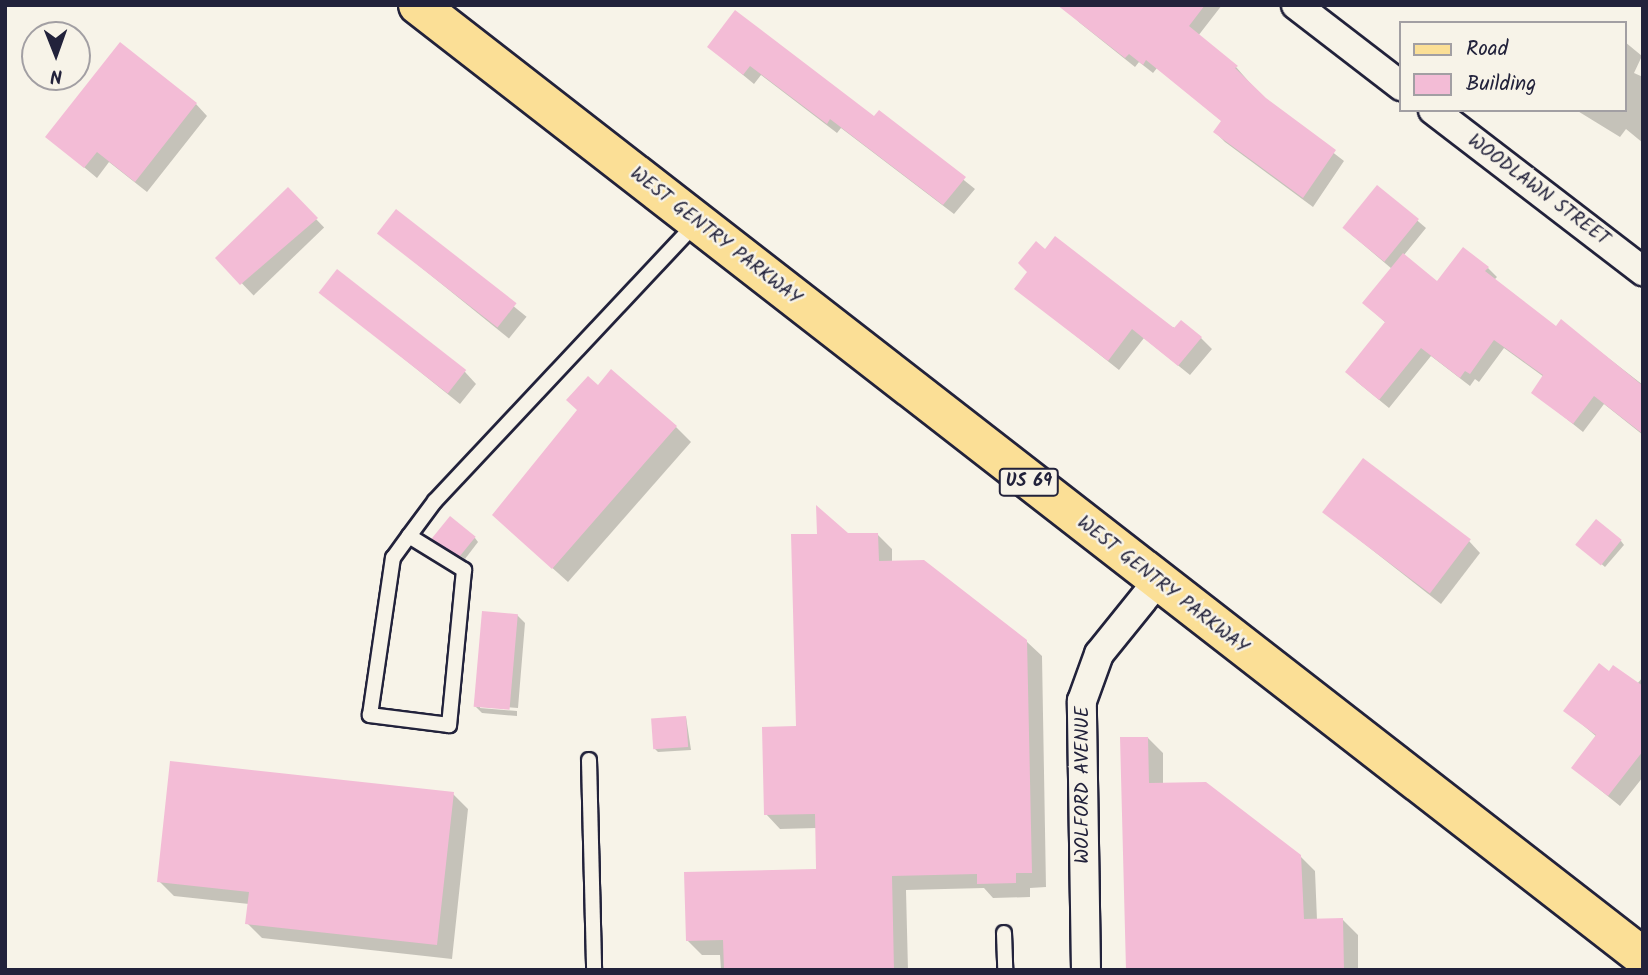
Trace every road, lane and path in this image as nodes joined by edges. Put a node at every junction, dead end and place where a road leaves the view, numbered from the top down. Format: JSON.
{"nodes":[{"id":1,"x":418,"y":5,"type":"edge"},
{"id":2,"x":1296,"y":5,"type":"edge"},
{"id":3,"x":1400,"y":85,"type":"edge"},
{"id":4,"x":1436,"y":112,"type":"edge"},
{"id":5,"x":696,"y":222,"type":"junction"},
{"id":6,"x":1643,"y":271,"type":"edge"},
{"id":7,"x":409,"y":536,"type":"junction"},
{"id":8,"x":1157,"y":582,"type":"junction"},
{"id":9,"x":589,"y":760,"type":"dead end"},
{"id":10,"x":1004,"y":933,"type":"dead end"},
{"id":11,"x":1643,"y":957,"type":"edge"},
{"id":12,"x":594,"y":970,"type":"edge"},
{"id":13,"x":1006,"y":970,"type":"edge"},
{"id":14,"x":1086,"y":970,"type":"edge"}],
"edges":[{"from":1,"to":5,"type":"main road","name":"WEST GENTRY PARKWAY","number":"US 69"},
{"from":2,"to":3,"type":"street"},
{"from":4,"to":6,"type":"street","name":"WOODLAWN STREET"},
{"from":5,"to":7,"type":"lane"},
{"from":5,"to":8,"type":"main road","name":"WEST GENTRY PARKWAY","number":"US 69"},
{"from":7,"to":7,"type":"lane"},
{"from":8,"to":11,"type":"main road","name":"WEST GENTRY PARKWAY","number":"US 69"},
{"from":8,"to":14,"type":"street","name":"WOLFORD AVENUE"},
{"from":9,"to":12,"type":"lane"},
{"from":10,"to":13,"type":"lane"}]}
